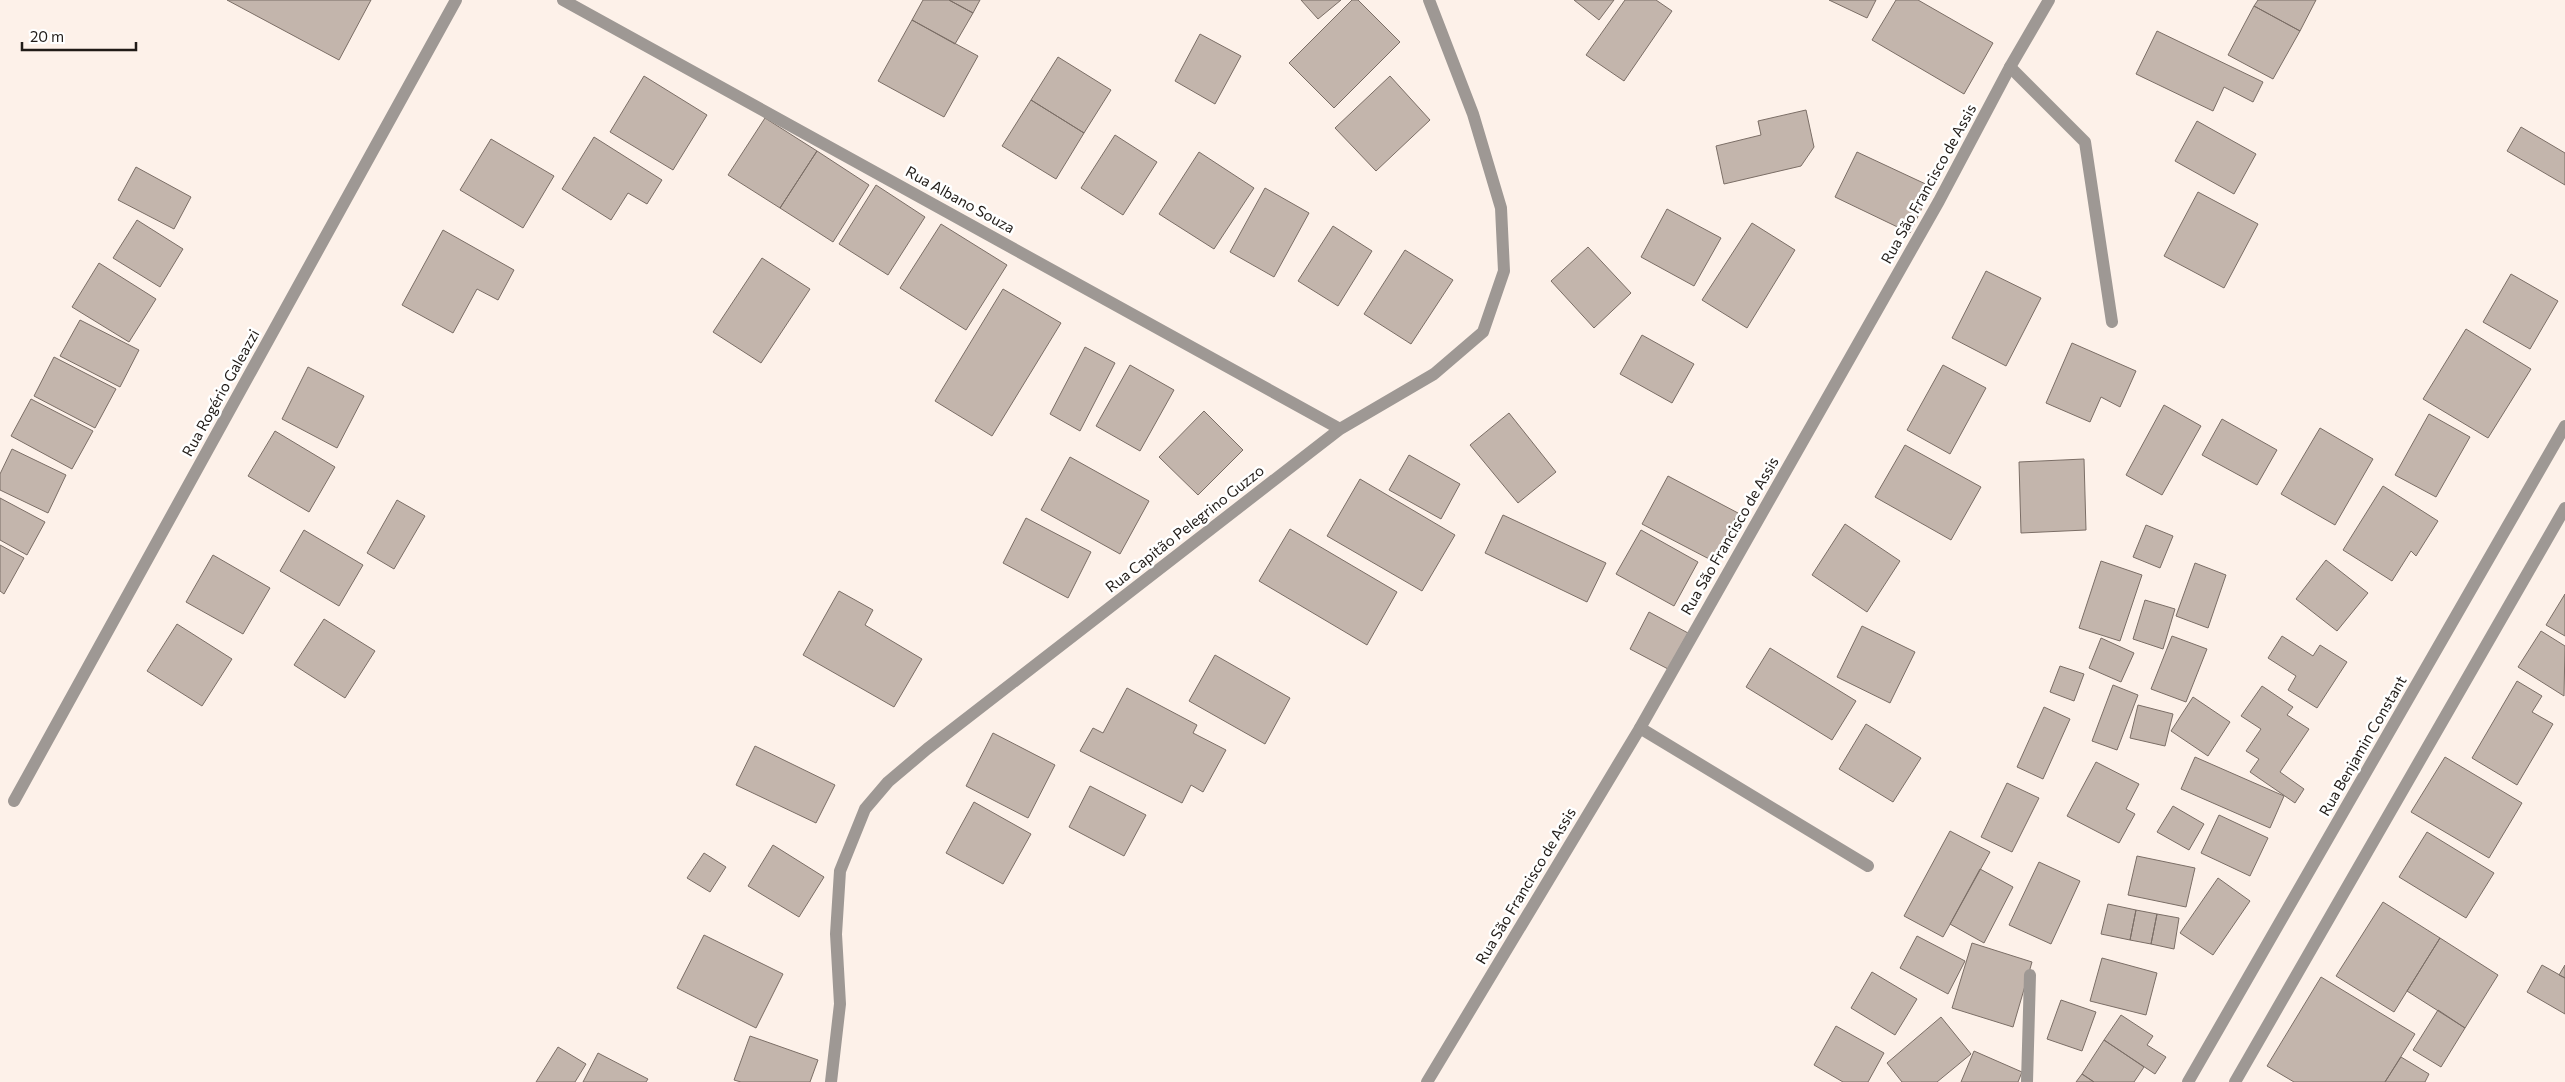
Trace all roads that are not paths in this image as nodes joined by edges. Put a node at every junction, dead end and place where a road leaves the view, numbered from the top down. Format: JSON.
{"nodes":[{"id":1,"x":456,"y":0,"type":"edge"},
{"id":2,"x":563,"y":0,"type":"edge"},
{"id":3,"x":1430,"y":0,"type":"edge"},
{"id":4,"x":2050,"y":0,"type":"edge"},
{"id":5,"x":2010,"y":67,"type":"junction"},
{"id":6,"x":2112,"y":322,"type":"dead end"},
{"id":7,"x":2565,"y":426,"type":"edge"},
{"id":8,"x":1340,"y":429,"type":"junction"},
{"id":9,"x":2565,"y":508,"type":"edge"},
{"id":10,"x":1640,"y":728,"type":"junction"},
{"id":11,"x":14,"y":801,"type":"dead end"},
{"id":12,"x":1868,"y":866,"type":"dead end"},
{"id":13,"x":2030,"y":975,"type":"dead end"},
{"id":14,"x":831,"y":1082,"type":"edge"},
{"id":15,"x":1427,"y":1082,"type":"edge"},
{"id":16,"x":2027,"y":1082,"type":"edge"},
{"id":17,"x":2188,"y":1082,"type":"edge"},
{"id":18,"x":2235,"y":1082,"type":"edge"}],
"edges":[{"from":1,"to":11,"type":"street","name":"Rua Rogério Galeazzi"},
{"from":2,"to":8,"type":"street","name":"Rua Albano Souza"},
{"from":3,"to":8,"type":"street","name":"Rua Capitão Pelegrino Guzzo"},
{"from":4,"to":5,"type":"street","name":"Rua São Francisco de Assis"},
{"from":5,"to":6,"type":"street"},
{"from":5,"to":10,"type":"street","name":"Rua São Francisco de Assis"},
{"from":7,"to":17,"type":"street","name":"Rua Benjamin Constant"},
{"from":8,"to":14,"type":"street","name":"Rua Capitão Pelegrino Guzzo"},
{"from":9,"to":18,"type":"street"},
{"from":10,"to":12,"type":"street"},
{"from":10,"to":15,"type":"street","name":"Rua São Francisco de Assis"},
{"from":13,"to":16,"type":"street"}]}
